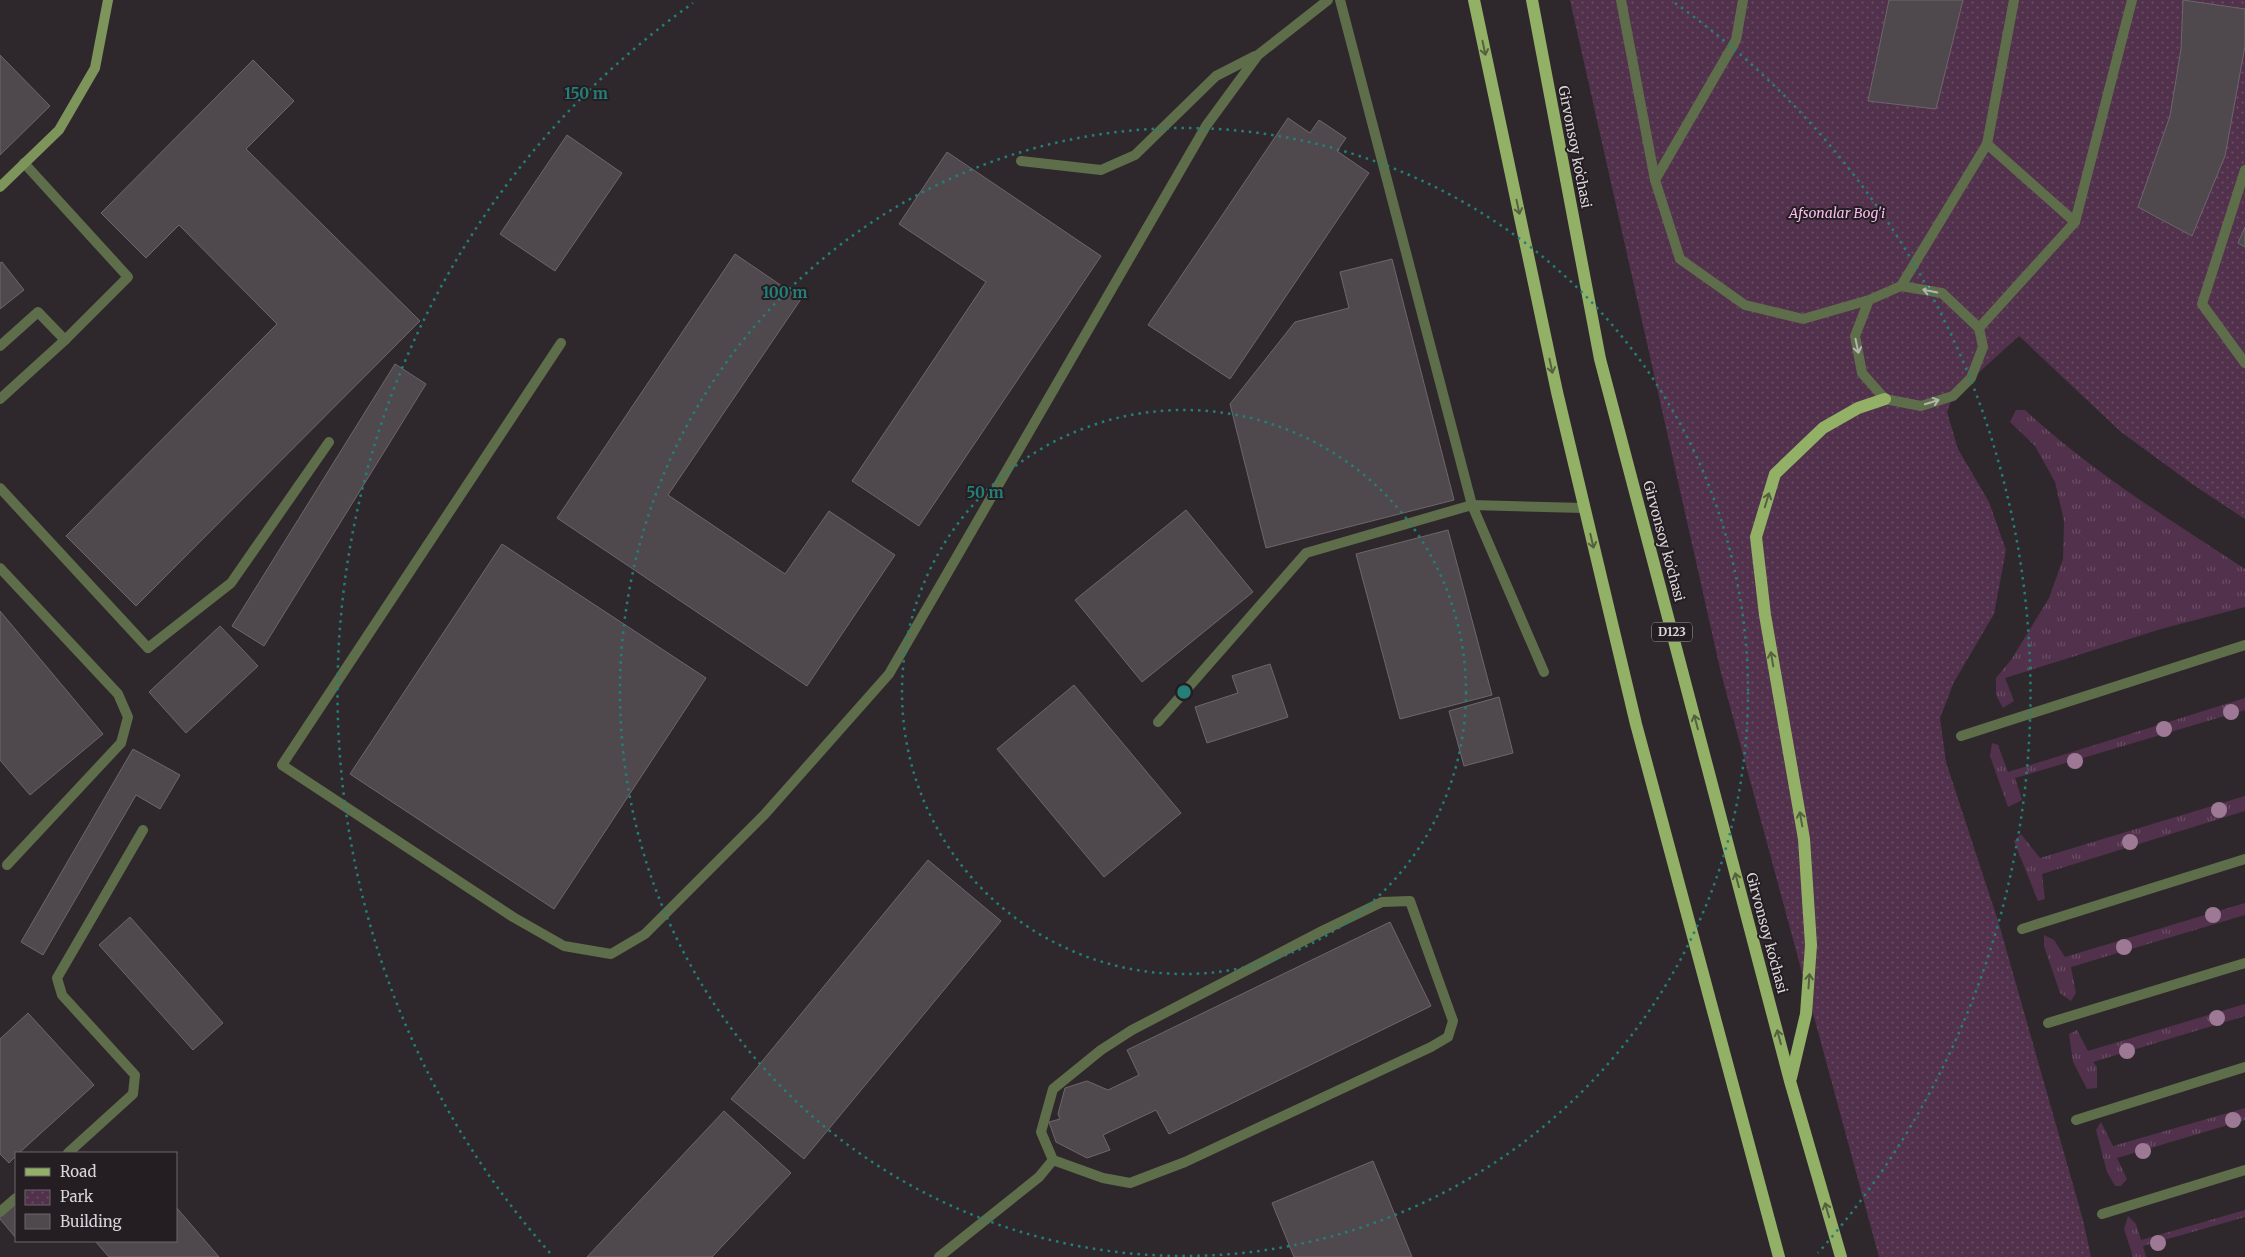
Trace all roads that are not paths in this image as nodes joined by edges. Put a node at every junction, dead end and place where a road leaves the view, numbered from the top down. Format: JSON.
{"nodes":[{"id":1,"x":108,"y":0,"type":"edge"},
{"id":2,"x":1328,"y":0,"type":"edge"},
{"id":3,"x":1340,"y":0,"type":"edge"},
{"id":4,"x":1474,"y":0,"type":"edge"},
{"id":5,"x":1532,"y":0,"type":"edge"},
{"id":6,"x":1621,"y":0,"type":"edge"},
{"id":7,"x":1743,"y":0,"type":"edge"},
{"id":8,"x":2014,"y":0,"type":"edge"},
{"id":9,"x":2132,"y":0,"type":"edge"},
{"id":10,"x":1258,"y":55,"type":"junction"},
{"id":11,"x":1987,"y":144,"type":"junction"},
{"id":12,"x":1022,"y":161,"type":"dead end"},
{"id":13,"x":24,"y":164,"type":"junction"},
{"id":14,"x":2245,"y":170,"type":"edge"},
{"id":15,"x":1654,"y":180,"type":"junction"},
{"id":16,"x":0,"y":187,"type":"edge"},
{"id":17,"x":2075,"y":222,"type":"junction"},
{"id":18,"x":1901,"y":286,"type":"junction"},
{"id":19,"x":1869,"y":300,"type":"junction"},
{"id":20,"x":1979,"y":328,"type":"junction"},
{"id":21,"x":65,"y":340,"type":"junction"},
{"id":22,"x":561,"y":343,"type":"dead end"},
{"id":23,"x":0,"y":346,"type":"edge"},
{"id":24,"x":2245,"y":363,"type":"edge"},
{"id":25,"x":0,"y":399,"type":"edge"},
{"id":26,"x":1885,"y":399,"type":"junction"},
{"id":27,"x":329,"y":442,"type":"dead end"},
{"id":28,"x":0,"y":488,"type":"edge"},
{"id":29,"x":1472,"y":506,"type":"junction"},
{"id":30,"x":1584,"y":508,"type":"junction"},
{"id":31,"x":0,"y":568,"type":"edge"},
{"id":32,"x":2245,"y":645,"type":"edge"},
{"id":33,"x":1544,"y":672,"type":"dead end"},
{"id":34,"x":1158,"y":722,"type":"dead end"},
{"id":35,"x":1961,"y":736,"type":"dead end"},
{"id":36,"x":143,"y":830,"type":"dead end"},
{"id":37,"x":2245,"y":859,"type":"edge"},
{"id":38,"x":7,"y":865,"type":"dead end"},
{"id":39,"x":2022,"y":929,"type":"dead end"},
{"id":40,"x":2245,"y":963,"type":"edge"},
{"id":41,"x":2048,"y":1023,"type":"dead end"},
{"id":42,"x":2245,"y":1067,"type":"edge"},
{"id":43,"x":1790,"y":1080,"type":"junction"},
{"id":44,"x":2076,"y":1120,"type":"dead end"},
{"id":45,"x":69,"y":1152,"type":"edge"},
{"id":46,"x":1053,"y":1160,"type":"junction"},
{"id":47,"x":2245,"y":1170,"type":"edge"},
{"id":48,"x":15,"y":1199,"type":"edge"},
{"id":49,"x":0,"y":1212,"type":"edge"},
{"id":50,"x":2102,"y":1214,"type":"dead end"},
{"id":51,"x":939,"y":1257,"type":"edge"},
{"id":52,"x":1779,"y":1257,"type":"edge"},
{"id":53,"x":1841,"y":1257,"type":"edge"}],
"edges":[{"from":1,"to":13,"type":"street"},
{"from":2,"to":10,"type":"lane"},
{"from":3,"to":29,"type":"lane"},
{"from":4,"to":30,"type":"main road","one_way":true},
{"from":43,"to":5,"type":"main road","name":"Girvonsoy koʻchasi","number":"D123","one_way":true},
{"from":6,"to":15,"type":"lane"},
{"from":7,"to":15,"type":"lane"},
{"from":8,"to":11,"type":"lane"},
{"from":9,"to":17,"type":"lane"},
{"from":10,"to":12,"type":"lane"},
{"from":10,"to":22,"type":"lane"},
{"from":11,"to":17,"type":"lane"},
{"from":11,"to":18,"type":"lane"},
{"from":13,"to":16,"type":"street"},
{"from":13,"to":21,"type":"lane"},
{"from":14,"to":24,"type":"lane"},
{"from":15,"to":19,"type":"lane"},
{"from":17,"to":20,"type":"lane"},
{"from":18,"to":19,"type":"lane"},
{"from":20,"to":18,"type":"lane","one_way":true},
{"from":19,"to":26,"type":"lane","one_way":true},
{"from":26,"to":20,"type":"lane","one_way":true},
{"from":21,"to":23,"type":"lane"},
{"from":21,"to":25,"type":"lane"},
{"from":43,"to":26,"type":"main road","one_way":true},
{"from":27,"to":28,"type":"lane"},
{"from":29,"to":30,"type":"lane"},
{"from":29,"to":33,"type":"lane"},
{"from":29,"to":34,"type":"lane"},
{"from":30,"to":52,"type":"main road","one_way":true},
{"from":31,"to":38,"type":"lane"},
{"from":32,"to":35,"type":"lane"},
{"from":36,"to":45,"type":"lane"},
{"from":37,"to":39,"type":"lane"},
{"from":40,"to":41,"type":"lane"},
{"from":42,"to":44,"type":"lane"},
{"from":53,"to":43,"type":"main road","name":"Girvonsoy koʻchasi","number":"D123","one_way":true},
{"from":46,"to":46,"type":"lane"},
{"from":46,"to":51,"type":"lane"},
{"from":47,"to":50,"type":"lane"},
{"from":48,"to":49,"type":"lane"}]}
